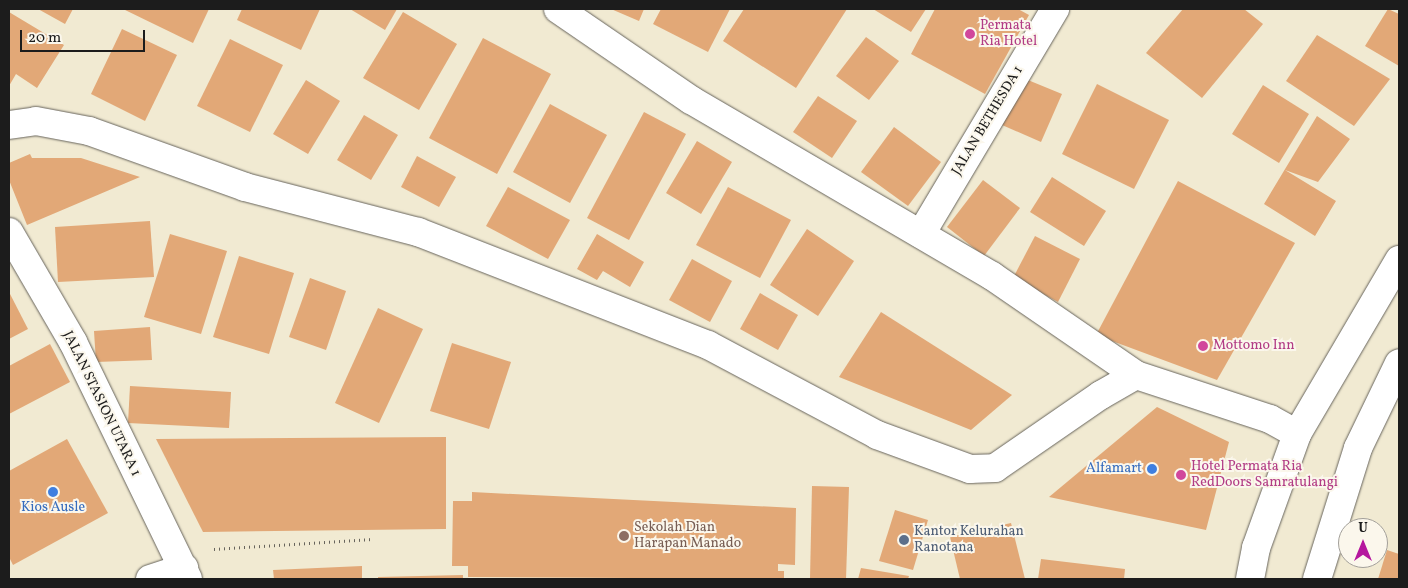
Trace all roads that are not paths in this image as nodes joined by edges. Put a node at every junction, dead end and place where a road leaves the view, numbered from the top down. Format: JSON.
{"nodes":[{"id":1,"x":558,"y":9,"type":"edge"},
{"id":2,"x":1056,"y":9,"type":"edge"},
{"id":3,"x":9,"y":125,"type":"edge"},
{"id":4,"x":9,"y":232,"type":"edge"},
{"id":5,"x":921,"y":234,"type":"junction"},
{"id":6,"x":1399,"y":260,"type":"edge"},
{"id":7,"x":1399,"y":363,"type":"edge"},
{"id":8,"x":1136,"y":375,"type":"junction"},
{"id":9,"x":1297,"y":434,"type":"junction"},
{"id":10,"x":182,"y":566,"type":"edge"},
{"id":11,"x":150,"y":579,"type":"edge"},
{"id":12,"x":1250,"y":579,"type":"edge"},
{"id":13,"x":1317,"y":579,"type":"edge"}],
"edges":[{"from":1,"to":5,"type":"main road"},
{"from":2,"to":5,"type":"main road","name":"JALAN BETHESDA 1"},
{"from":3,"to":8,"type":"main road"},
{"from":4,"to":10,"type":"main road","name":"JALAN STASION UTARA 1"},
{"from":5,"to":8,"type":"main road"},
{"from":6,"to":9,"type":"main road"},
{"from":7,"to":13,"type":"main road"},
{"from":8,"to":9,"type":"main road"},
{"from":9,"to":12,"type":"main road"},
{"from":10,"to":11,"type":"main road"}]}
